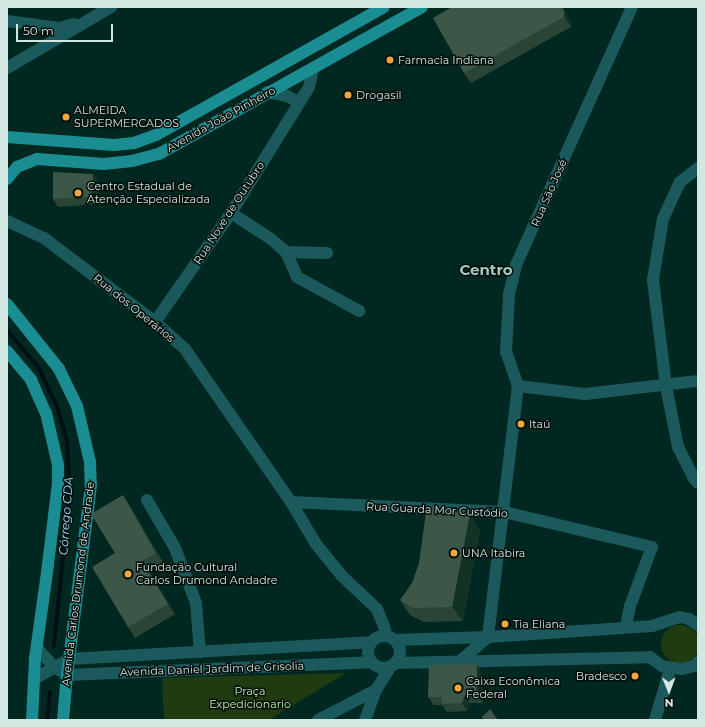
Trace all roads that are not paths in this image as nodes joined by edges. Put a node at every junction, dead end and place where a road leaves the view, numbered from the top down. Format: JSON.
{"nodes":[{"id":1,"x":106,"y":7,"type":"edge"},
{"id":2,"x":111,"y":7,"type":"edge"},
{"id":3,"x":384,"y":7,"type":"edge"},
{"id":4,"x":422,"y":7,"type":"edge"},
{"id":5,"x":632,"y":7,"type":"edge"},
{"id":6,"x":94,"y":17,"type":"junction"},
{"id":7,"x":7,"y":21,"type":"edge"},
{"id":8,"x":7,"y":68,"type":"edge"},
{"id":9,"x":313,"y":68,"type":"junction"},
{"id":10,"x":268,"y":92,"type":"junction"},
{"id":11,"x":299,"y":102,"type":"junction"},
{"id":12,"x":7,"y":137,"type":"edge"},
{"id":13,"x":698,"y":168,"type":"edge"},
{"id":14,"x":7,"y":179,"type":"edge"},
{"id":15,"x":231,"y":213,"type":"junction"},
{"id":16,"x":7,"y":221,"type":"edge"},
{"id":17,"x":286,"y":252,"type":"junction"},
{"id":18,"x":327,"y":253,"type":"dead end"},
{"id":19,"x":7,"y":304,"type":"edge"},
{"id":20,"x":359,"y":311,"type":"dead end"},
{"id":21,"x":155,"y":322,"type":"junction"},
{"id":22,"x":7,"y":351,"type":"edge"},
{"id":23,"x":698,"y":381,"type":"edge"},
{"id":24,"x":518,"y":386,"type":"junction"},
{"id":25,"x":666,"y":386,"type":"junction"},
{"id":26,"x":698,"y":483,"type":"edge"},
{"id":27,"x":147,"y":500,"type":"dead end"},
{"id":28,"x":291,"y":502,"type":"junction"},
{"id":29,"x":504,"y":512,"type":"junction"},
{"id":30,"x":698,"y":625,"type":"edge"},
{"id":31,"x":626,"y":627,"type":"junction"},
{"id":32,"x":488,"y":637,"type":"junction"},
{"id":33,"x":390,"y":638,"type":"junction"},
{"id":34,"x":371,"y":642,"type":"junction"},
{"id":35,"x":38,"y":648,"type":"junction"},
{"id":36,"x":200,"y":652,"type":"junction"},
{"id":37,"x":69,"y":659,"type":"junction"},
{"id":38,"x":460,"y":660,"type":"junction"},
{"id":39,"x":698,"y":662,"type":"edge"},
{"id":40,"x":374,"y":664,"type":"junction"},
{"id":41,"x":393,"y":664,"type":"junction"},
{"id":42,"x":54,"y":667,"type":"junction"},
{"id":43,"x":670,"y":669,"type":"junction"},
{"id":44,"x":66,"y":675,"type":"junction"},
{"id":45,"x":34,"y":679,"type":"junction"},
{"id":46,"x":376,"y":690,"type":"junction"},
{"id":47,"x":345,"y":706,"type":"junction"},
{"id":48,"x":32,"y":720,"type":"edge"},
{"id":49,"x":63,"y":720,"type":"edge"},
{"id":50,"x":318,"y":720,"type":"edge"},
{"id":51,"x":365,"y":720,"type":"edge"},
{"id":52,"x":655,"y":720,"type":"edge"}],
"edges":[{"from":1,"to":6,"type":"street"},
{"from":2,"to":6,"type":"street"},
{"from":3,"to":12,"type":"main road","name":"Avenida João Pinheiro"},
{"from":4,"to":9,"type":"main road","name":"Avenida João Pinheiro"},
{"from":5,"to":24,"type":"street","name":"Rua São José"},
{"from":6,"to":7,"type":"street"},
{"from":6,"to":8,"type":"street"},
{"from":9,"to":10,"type":"main road","name":"Avenida João Pinheiro"},
{"from":9,"to":11,"type":"street","name":"Rua Nove de Outubro"},
{"from":10,"to":11,"type":"street"},
{"from":10,"to":14,"type":"main road","name":"Avenida João Pinheiro"},
{"from":11,"to":15,"type":"street","name":"Rua Nove de Outubro"},
{"from":13,"to":25,"type":"street"},
{"from":15,"to":17,"type":"street"},
{"from":15,"to":21,"type":"street","name":"Rua Nove de Outubro"},
{"from":16,"to":21,"type":"street","name":"Rua dos Operários"},
{"from":17,"to":18,"type":"street"},
{"from":17,"to":20,"type":"street"},
{"from":19,"to":37,"type":"main road","name":"Avenida Carlos Drumond de Andrade"},
{"from":21,"to":28,"type":"street","name":"Rua dos Operários"},
{"from":22,"to":35,"type":"main road"},
{"from":23,"to":25,"type":"street"},
{"from":24,"to":25,"type":"street"},
{"from":24,"to":29,"type":"street"},
{"from":25,"to":26,"type":"street"},
{"from":27,"to":36,"type":"street"},
{"from":28,"to":29,"type":"street","name":"Rua Guarda Mor Custódio"},
{"from":28,"to":33,"type":"street","name":"Rua dos Operários"},
{"from":29,"to":31,"type":"street","name":"Rua Guarda Mor Custódio"},
{"from":29,"to":32,"type":"street"},
{"from":30,"to":31,"type":"street","name":"Avenida Daniel Jardim de Grisolia"},
{"from":31,"to":32,"type":"street","name":"Avenida Daniel Jardim de Grisolia"},
{"from":32,"to":33,"type":"street","name":"Avenida Daniel Jardim de Grisolia"},
{"from":32,"to":38,"type":"street"},
{"from":33,"to":34,"type":"street","name":"Avenida Daniel Jardim de Grisolia"},
{"from":33,"to":41,"type":"street"},
{"from":34,"to":36,"type":"street","name":"Avenida Daniel Jardim de Grisolia"},
{"from":34,"to":40,"type":"street"},
{"from":35,"to":42,"type":"street"},
{"from":35,"to":45,"type":"main road"},
{"from":36,"to":37,"type":"street","name":"Avenida Daniel Jardim de Grisolia"},
{"from":37,"to":42,"type":"street","name":"Avenida Daniel Jardim de Grisolia"},
{"from":37,"to":44,"type":"main road","name":"Avenida Carlos Drumond de Andrade"},
{"from":38,"to":41,"type":"street","name":"Avenida Daniel Jardim de Grisolia"},
{"from":38,"to":43,"type":"street","name":"Avenida Daniel Jardim de Grisolia"},
{"from":39,"to":43,"type":"street"},
{"from":40,"to":41,"type":"street","name":"Avenida Daniel Jardim de Grisolia"},
{"from":40,"to":44,"type":"street","name":"Avenida Daniel Jardim de Grisolia"},
{"from":40,"to":46,"type":"street"},
{"from":41,"to":46,"type":"street"},
{"from":42,"to":44,"type":"street"},
{"from":42,"to":45,"type":"street","name":"Avenida Daniel Jardim de Grisolia"},
{"from":43,"to":52,"type":"street"},
{"from":44,"to":49,"type":"main road","name":"Avenida Carlos Drumond de Andrade"},
{"from":45,"to":48,"type":"main road"},
{"from":46,"to":47,"type":"street"},
{"from":46,"to":51,"type":"street"},
{"from":47,"to":50,"type":"street"},
{"from":47,"to":51,"type":"street"}]}
